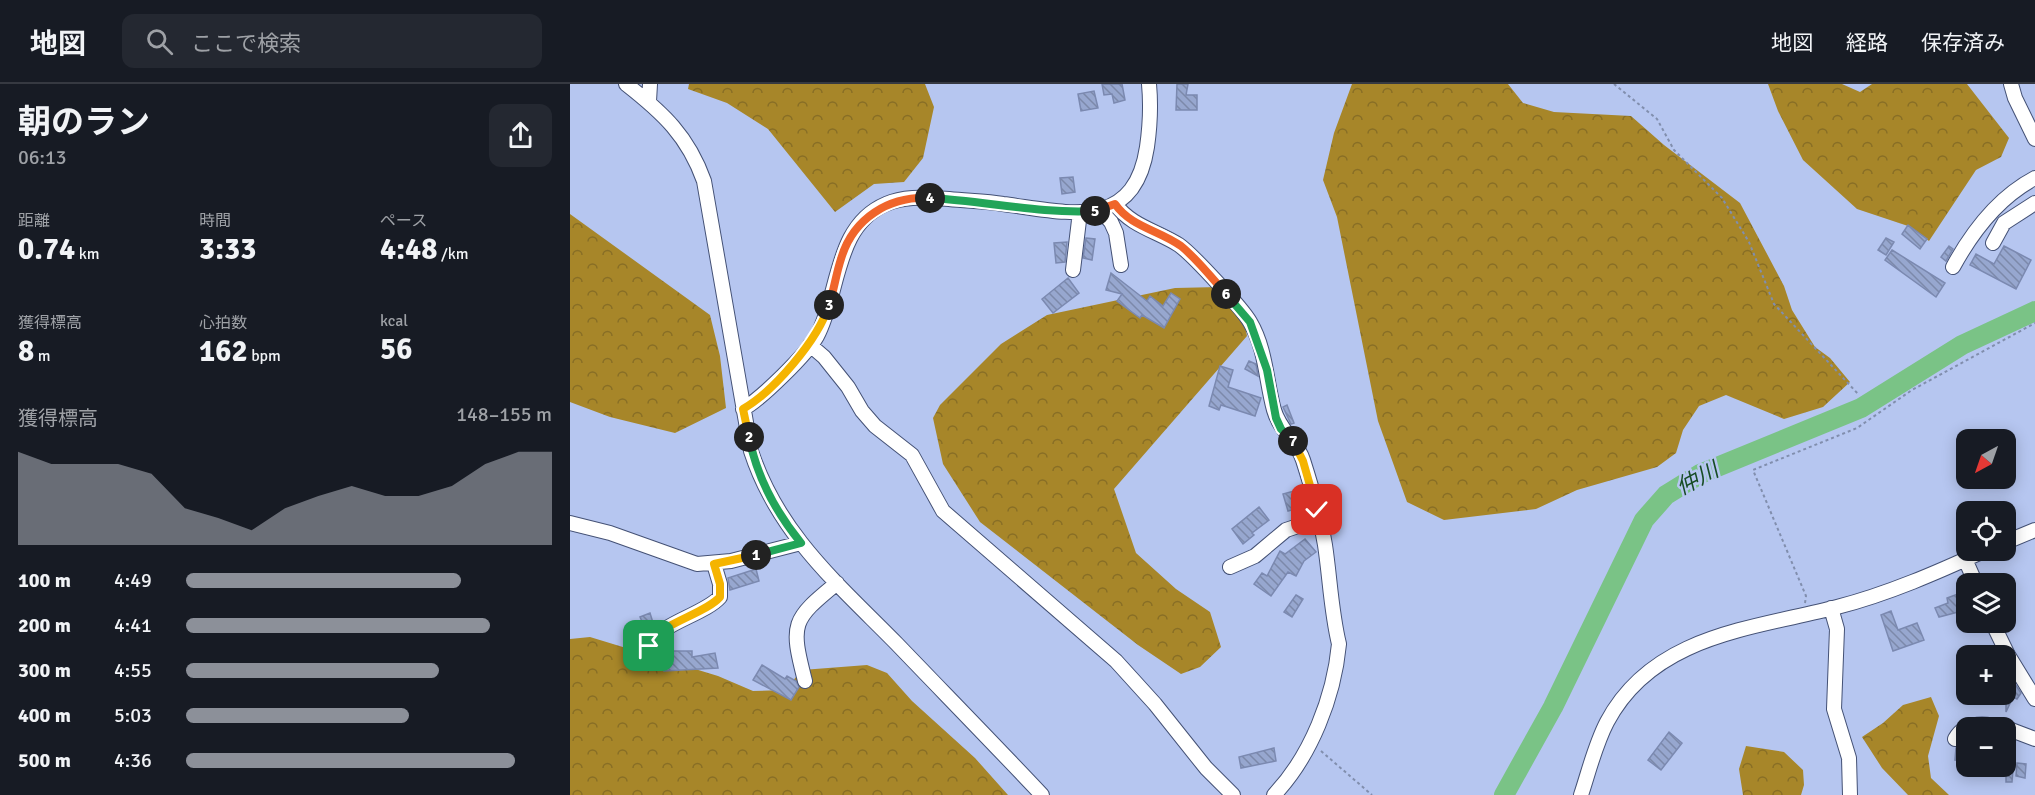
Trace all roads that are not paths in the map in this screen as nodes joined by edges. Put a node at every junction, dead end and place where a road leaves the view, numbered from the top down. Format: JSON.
{"nodes":[{"id":1,"x":626,"y":84,"type":"edge"},
{"id":2,"x":650,"y":84,"type":"edge"},
{"id":3,"x":1149,"y":84,"type":"edge"},
{"id":4,"x":2011,"y":84,"type":"edge"},
{"id":5,"x":649,"y":101,"type":"junction"},
{"id":6,"x":2035,"y":138,"type":"edge"},
{"id":7,"x":2035,"y":178,"type":"edge"},
{"id":8,"x":2035,"y":203,"type":"edge"},
{"id":9,"x":1115,"y":204,"type":"junction"},
{"id":10,"x":1100,"y":210,"type":"junction"},
{"id":11,"x":1080,"y":212,"type":"junction"},
{"id":12,"x":1993,"y":243,"type":"dead end"},
{"id":13,"x":1121,"y":265,"type":"dead end"},
{"id":14,"x":1953,"y":267,"type":"dead end"},
{"id":15,"x":1073,"y":270,"type":"dead end"},
{"id":16,"x":810,"y":345,"type":"junction"},
{"id":17,"x":743,"y":409,"type":"junction"},
{"id":18,"x":1319,"y":519,"type":"junction"},
{"id":19,"x":570,"y":524,"type":"edge"},
{"id":20,"x":2035,"y":530,"type":"edge"},
{"id":21,"x":2016,"y":538,"type":"edge"},
{"id":22,"x":801,"y":543,"type":"junction"},
{"id":23,"x":1960,"y":561,"type":"edge"},
{"id":24,"x":714,"y":564,"type":"junction"},
{"id":25,"x":1230,"y":567,"type":"dead end"},
{"id":26,"x":837,"y":583,"type":"junction"},
{"id":27,"x":1832,"y":608,"type":"junction"},
{"id":28,"x":1997,"y":633,"type":"edge"},
{"id":29,"x":649,"y":646,"type":"dead end"},
{"id":30,"x":806,"y":681,"type":"dead end"},
{"id":31,"x":2035,"y":699,"type":"edge"},
{"id":32,"x":2016,"y":732,"type":"edge"},
{"id":33,"x":2035,"y":739,"type":"edge"},
{"id":34,"x":1042,"y":795,"type":"edge"},
{"id":35,"x":1233,"y":795,"type":"edge"},
{"id":36,"x":1274,"y":795,"type":"edge"},
{"id":37,"x":1581,"y":795,"type":"edge"},
{"id":38,"x":1850,"y":795,"type":"edge"}],
"edges":[{"from":1,"to":5,"type":"street"},
{"from":2,"to":5,"type":"street"},
{"from":3,"to":9,"type":"street"},
{"from":4,"to":6,"type":"street"},
{"from":5,"to":17,"type":"street"},
{"from":7,"to":14,"type":"street"},
{"from":8,"to":12,"type":"street"},
{"from":9,"to":10,"type":"street"},
{"from":9,"to":18,"type":"street"},
{"from":10,"to":11,"type":"street"},
{"from":10,"to":13,"type":"street"},
{"from":11,"to":15,"type":"street"},
{"from":11,"to":16,"type":"street"},
{"from":16,"to":17,"type":"street"},
{"from":16,"to":35,"type":"street"},
{"from":17,"to":22,"type":"street"},
{"from":18,"to":25,"type":"street"},
{"from":18,"to":36,"type":"street"},
{"from":19,"to":24,"type":"street"},
{"from":20,"to":21,"type":"street"},
{"from":22,"to":24,"type":"street"},
{"from":22,"to":26,"type":"street"},
{"from":23,"to":27,"type":"street"},
{"from":24,"to":29,"type":"street"},
{"from":26,"to":30,"type":"street"},
{"from":26,"to":34,"type":"street"},
{"from":27,"to":37,"type":"street"},
{"from":27,"to":38,"type":"street"},
{"from":28,"to":31,"type":"street"},
{"from":32,"to":33,"type":"street"}]}
